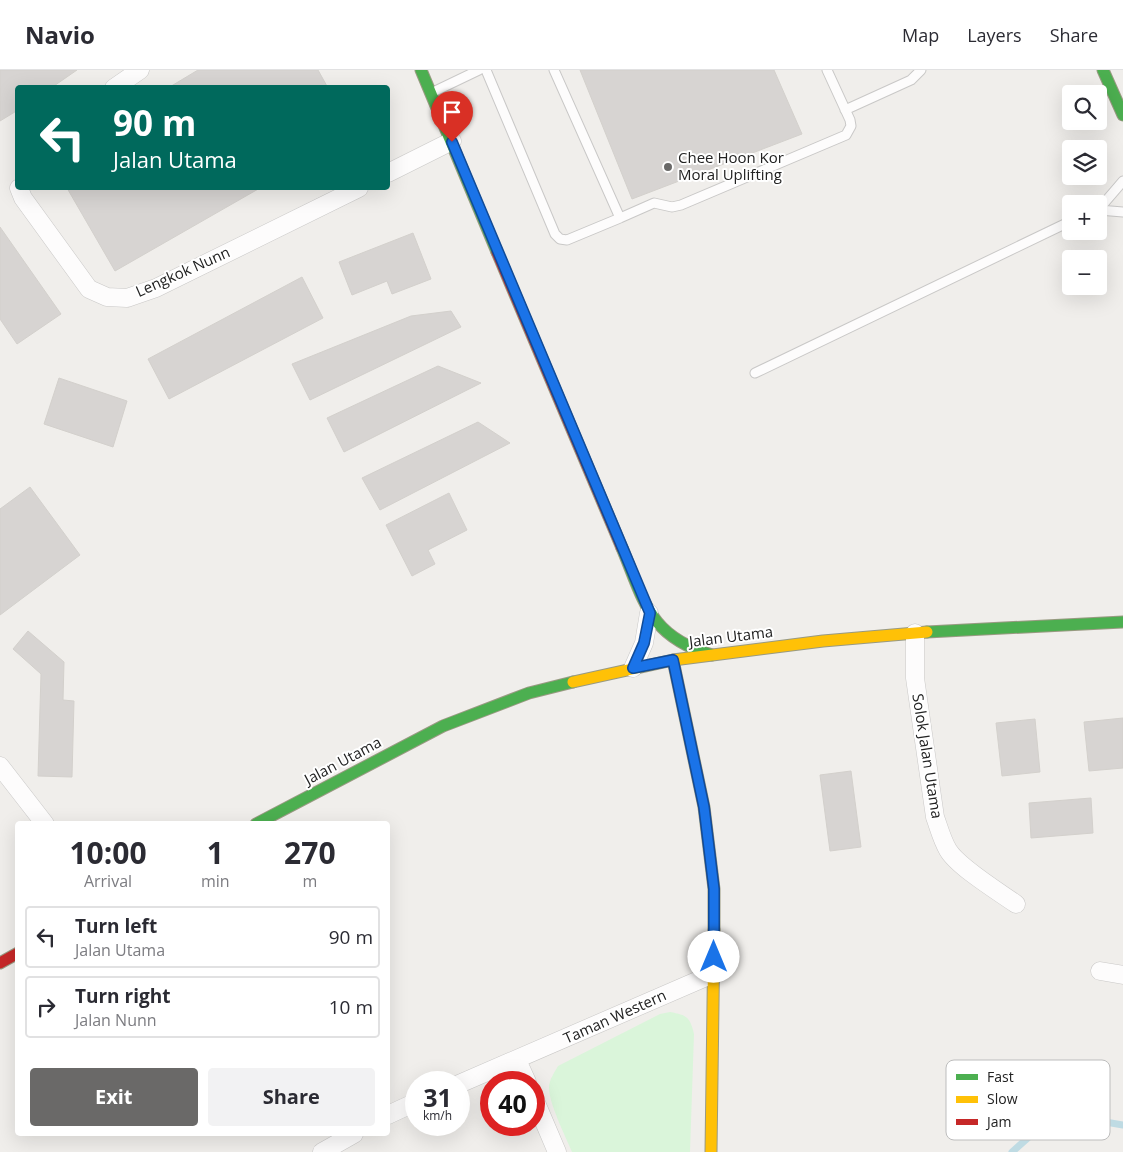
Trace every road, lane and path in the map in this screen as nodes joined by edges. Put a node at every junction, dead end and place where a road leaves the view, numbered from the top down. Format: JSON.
{"nodes":[{"id":1,"x":140,"y":70,"type":"edge"},
{"id":2,"x":421,"y":70,"type":"edge"},
{"id":3,"x":479,"y":70,"type":"edge"},
{"id":4,"x":486,"y":70,"type":"edge"},
{"id":5,"x":554,"y":70,"type":"edge"},
{"id":6,"x":827,"y":70,"type":"edge"},
{"id":7,"x":921,"y":70,"type":"edge"},
{"id":8,"x":1103,"y":70,"type":"edge"},
{"id":9,"x":118,"y":85,"type":"edge"},
{"id":10,"x":431,"y":93,"type":"junction"},
{"id":11,"x":845,"y":110,"type":"junction"},
{"id":12,"x":1123,"y":115,"type":"edge"},
{"id":13,"x":452,"y":142,"type":"junction"},
{"id":14,"x":390,"y":172,"type":"edge"},
{"id":15,"x":1123,"y":181,"type":"edge"},
{"id":16,"x":21,"y":190,"type":"edge"},
{"id":17,"x":355,"y":190,"type":"edge"},
{"id":18,"x":1107,"y":200,"type":"edge"},
{"id":19,"x":1107,"y":211,"type":"edge"},
{"id":20,"x":1123,"y":212,"type":"edge"},
{"id":21,"x":620,"y":218,"type":"junction"},
{"id":22,"x":1062,"y":225,"type":"edge"},
{"id":23,"x":755,"y":373,"type":"dead end"},
{"id":24,"x":650,"y":613,"type":"junction"},
{"id":25,"x":1123,"y":622,"type":"edge"},
{"id":26,"x":915,"y":633,"type":"junction"},
{"id":27,"x":712,"y":655,"type":"junction"},
{"id":28,"x":673,"y":660,"type":"junction"},
{"id":29,"x":633,"y":668,"type":"junction"},
{"id":30,"x":0,"y":766,"type":"edge"},
{"id":31,"x":42,"y":821,"type":"edge"},
{"id":32,"x":262,"y":821,"type":"edge"},
{"id":33,"x":1016,"y":904,"type":"dead end"},
{"id":34,"x":15,"y":955,"type":"edge"},
{"id":35,"x":0,"y":963,"type":"edge"},
{"id":36,"x":1100,"y":971,"type":"dead end"},
{"id":37,"x":714,"y":974,"type":"junction"},
{"id":38,"x":1123,"y":975,"type":"edge"},
{"id":39,"x":517,"y":1060,"type":"junction"},
{"id":40,"x":522,"y":1071,"type":"edge"},
{"id":41,"x":470,"y":1079,"type":"edge"},
{"id":42,"x":405,"y":1107,"type":"edge"},
{"id":43,"x":390,"y":1114,"type":"edge"},
{"id":44,"x":545,"y":1124,"type":"edge"},
{"id":45,"x":350,"y":1136,"type":"edge"},
{"id":46,"x":322,"y":1152,"type":"edge"},
{"id":47,"x":557,"y":1152,"type":"edge"},
{"id":48,"x":711,"y":1152,"type":"edge"}],
"edges":[{"from":1,"to":9,"type":"street"},
{"from":2,"to":10,"type":"street"},
{"from":3,"to":10,"type":"lane"},
{"from":4,"to":21,"type":"lane"},
{"from":5,"to":21,"type":"lane"},
{"from":6,"to":11,"type":"lane"},
{"from":7,"to":11,"type":"lane"},
{"from":8,"to":12,"type":"street"},
{"from":10,"to":13,"type":"street"},
{"from":11,"to":21,"type":"lane"},
{"from":13,"to":14,"type":"street"},
{"from":13,"to":24,"type":"street"},
{"from":15,"to":18,"type":"lane"},
{"from":16,"to":17,"type":"street","name":"Lengkok Nunn"},
{"from":19,"to":20,"type":"lane"},
{"from":22,"to":23,"type":"lane"},
{"from":24,"to":27,"type":"street"},
{"from":24,"to":29,"type":"street"},
{"from":25,"to":26,"type":"street","name":"Jalan Utama"},
{"from":26,"to":27,"type":"street","name":"Jalan Utama"},
{"from":26,"to":33,"type":"street","name":"Solok Jalan Utama"},
{"from":27,"to":28,"type":"street","name":"Jalan Utama"},
{"from":28,"to":29,"type":"street","name":"Jalan Utama"},
{"from":28,"to":37,"type":"street"},
{"from":29,"to":32,"type":"street","name":"Jalan Utama"},
{"from":30,"to":31,"type":"street"},
{"from":34,"to":35,"type":"street"},
{"from":36,"to":38,"type":"street"},
{"from":37,"to":39,"type":"street","name":"Taman Western"},
{"from":37,"to":48,"type":"street"},
{"from":39,"to":40,"type":"street"},
{"from":39,"to":41,"type":"street","name":"Taman Western"},
{"from":42,"to":43,"type":"street"},
{"from":44,"to":47,"type":"street"},
{"from":45,"to":46,"type":"street"}]}
